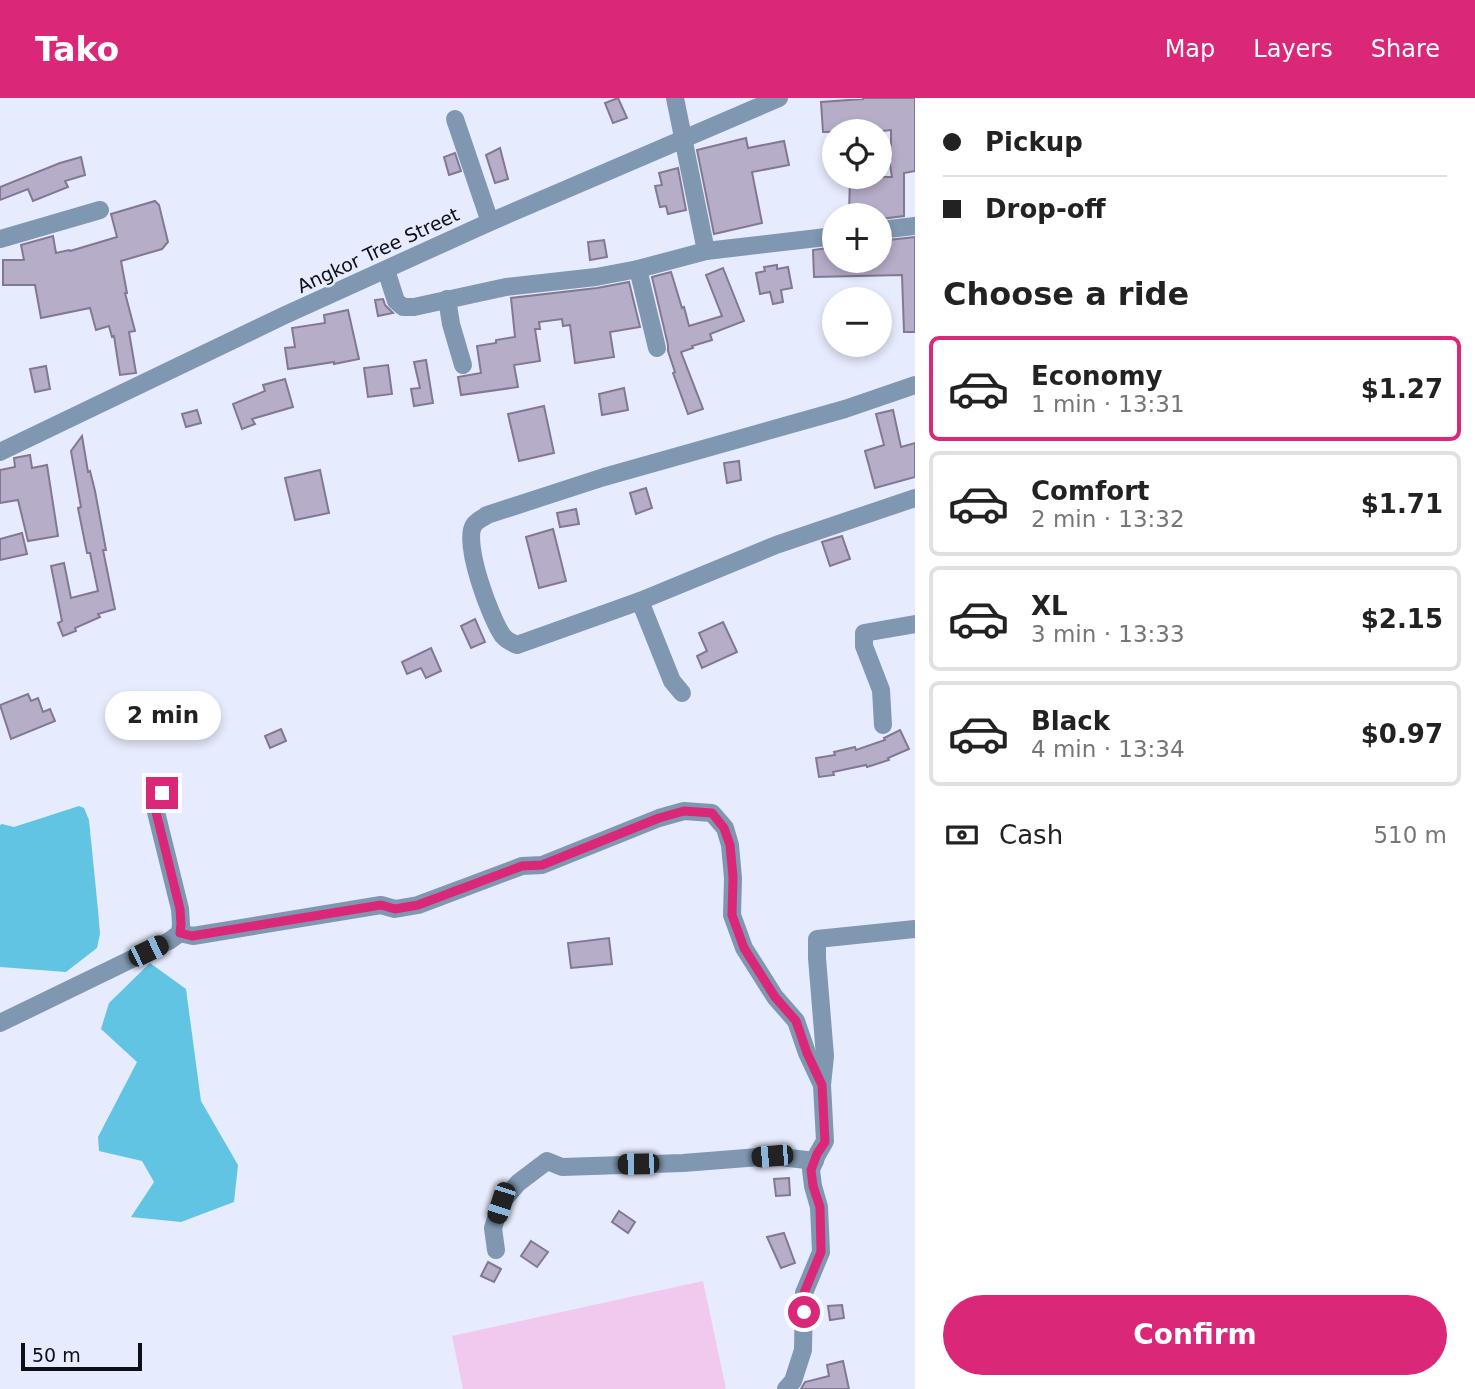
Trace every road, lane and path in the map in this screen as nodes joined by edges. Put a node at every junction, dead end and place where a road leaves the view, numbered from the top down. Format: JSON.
{"nodes":[{"id":1,"x":675,"y":98,"type":"edge"},
{"id":2,"x":779,"y":98,"type":"edge"},
{"id":3,"x":455,"y":119,"type":"dead end"},
{"id":4,"x":684,"y":139,"type":"junction"},
{"id":5,"x":100,"y":210,"type":"dead end"},
{"id":6,"x":490,"y":222,"type":"junction"},
{"id":7,"x":915,"y":226,"type":"edge"},
{"id":8,"x":892,"y":229,"type":"edge"},
{"id":9,"x":822,"y":238,"type":"edge"},
{"id":10,"x":0,"y":239,"type":"edge"},
{"id":11,"x":706,"y":251,"type":"junction"},
{"id":12,"x":638,"y":269,"type":"junction"},
{"id":13,"x":386,"y":270,"type":"junction"},
{"id":14,"x":447,"y":299,"type":"junction"},
{"id":15,"x":657,"y":348,"type":"dead end"},
{"id":16,"x":463,"y":365,"type":"dead end"},
{"id":17,"x":915,"y":385,"type":"edge"},
{"id":18,"x":0,"y":452,"type":"edge"},
{"id":19,"x":915,"y":498,"type":"edge"},
{"id":20,"x":640,"y":601,"type":"junction"},
{"id":21,"x":915,"y":624,"type":"edge"},
{"id":22,"x":682,"y":693,"type":"dead end"},
{"id":23,"x":883,"y":725,"type":"dead end"},
{"id":24,"x":162,"y":793,"type":"dead end"},
{"id":25,"x":915,"y":929,"type":"edge"},
{"id":26,"x":180,"y":933,"type":"junction"},
{"id":27,"x":0,"y":1023,"type":"edge"},
{"id":28,"x":822,"y":1085,"type":"junction"},
{"id":29,"x":815,"y":1161,"type":"junction"},
{"id":30,"x":496,"y":1250,"type":"dead end"},
{"id":31,"x":786,"y":1389,"type":"edge"}],
"edges":[{"from":1,"to":4,"type":"street"},
{"from":2,"to":4,"type":"street","name":"Angkor Tree Street"},
{"from":3,"to":6,"type":"street"},
{"from":4,"to":6,"type":"street","name":"Angkor Tree Street"},
{"from":4,"to":11,"type":"street"},
{"from":5,"to":10,"type":"street"},
{"from":6,"to":13,"type":"street","name":"Angkor Tree Street"},
{"from":7,"to":8,"type":"street"},
{"from":9,"to":11,"type":"street"},
{"from":11,"to":12,"type":"street"},
{"from":12,"to":14,"type":"street"},
{"from":12,"to":15,"type":"street"},
{"from":13,"to":14,"type":"street"},
{"from":13,"to":18,"type":"street","name":"Angkor Tree Street"},
{"from":14,"to":16,"type":"street"},
{"from":17,"to":20,"type":"street"},
{"from":19,"to":20,"type":"street"},
{"from":20,"to":22,"type":"street"},
{"from":21,"to":23,"type":"street"},
{"from":24,"to":26,"type":"street"},
{"from":25,"to":28,"type":"street"},
{"from":26,"to":27,"type":"street"},
{"from":26,"to":28,"type":"street"},
{"from":28,"to":29,"type":"street"},
{"from":29,"to":30,"type":"street"},
{"from":29,"to":31,"type":"street"}]}
